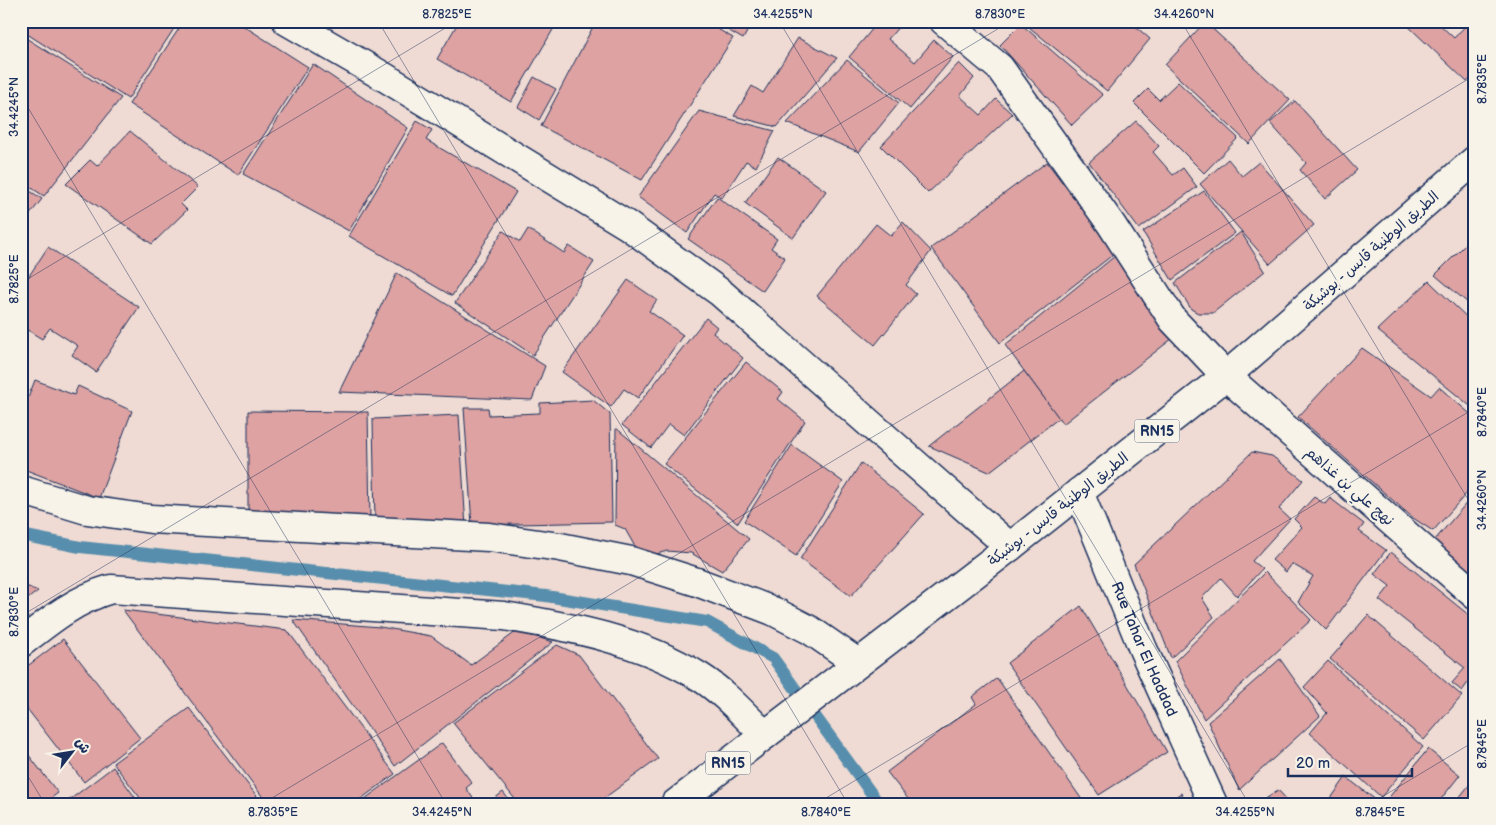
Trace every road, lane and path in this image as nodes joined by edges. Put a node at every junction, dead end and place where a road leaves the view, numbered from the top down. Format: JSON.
{"nodes":[{"id":1,"x":287,"y":21,"type":"edge"},
{"id":2,"x":944,"y":21,"type":"edge"},
{"id":3,"x":1475,"y":160,"type":"edge"},
{"id":4,"x":1226,"y":376,"type":"junction"},
{"id":5,"x":21,"y":490,"type":"edge"},
{"id":6,"x":1079,"y":492,"type":"junction"},
{"id":7,"x":1010,"y":546,"type":"junction"},
{"id":8,"x":1475,"y":595,"type":"edge"},
{"id":9,"x":21,"y":643,"type":"edge"},
{"id":10,"x":858,"y":663,"type":"junction"},
{"id":11,"x":774,"y":729,"type":"junction"},
{"id":12,"x":675,"y":804,"type":"edge"},
{"id":13,"x":1213,"y":804,"type":"edge"}],
"edges":[{"from":1,"to":7,"type":"street"},
{"from":2,"to":4,"type":"street","name":"نهج علي بن غذاهم"},
{"from":3,"to":4,"type":"street","name":"الطريق الوطنية قابس - بوشبكة","number":"RN15"},
{"from":4,"to":6,"type":"street","name":"الطريق الوطنية قابس - بوشبكة","number":"RN15"},
{"from":4,"to":8,"type":"street","name":"نهج علي بن غذاهم"},
{"from":5,"to":10,"type":"street"},
{"from":6,"to":7,"type":"street","name":"الطريق الوطنية قابس - بوشبكة","number":"RN15"},
{"from":6,"to":13,"type":"street","name":"Rue Tahar El Haddad"},
{"from":7,"to":10,"type":"street","name":"الطريق الوطنية قابس - بوشبكة","number":"RN15"},
{"from":9,"to":11,"type":"street"},
{"from":10,"to":11,"type":"street","name":"الطريق الوطنية قابس - بوشبكة","number":"RN15"},
{"from":11,"to":12,"type":"street","name":"الطريق الوطنية قابس - بوشبكة","number":"RN15"}]}
